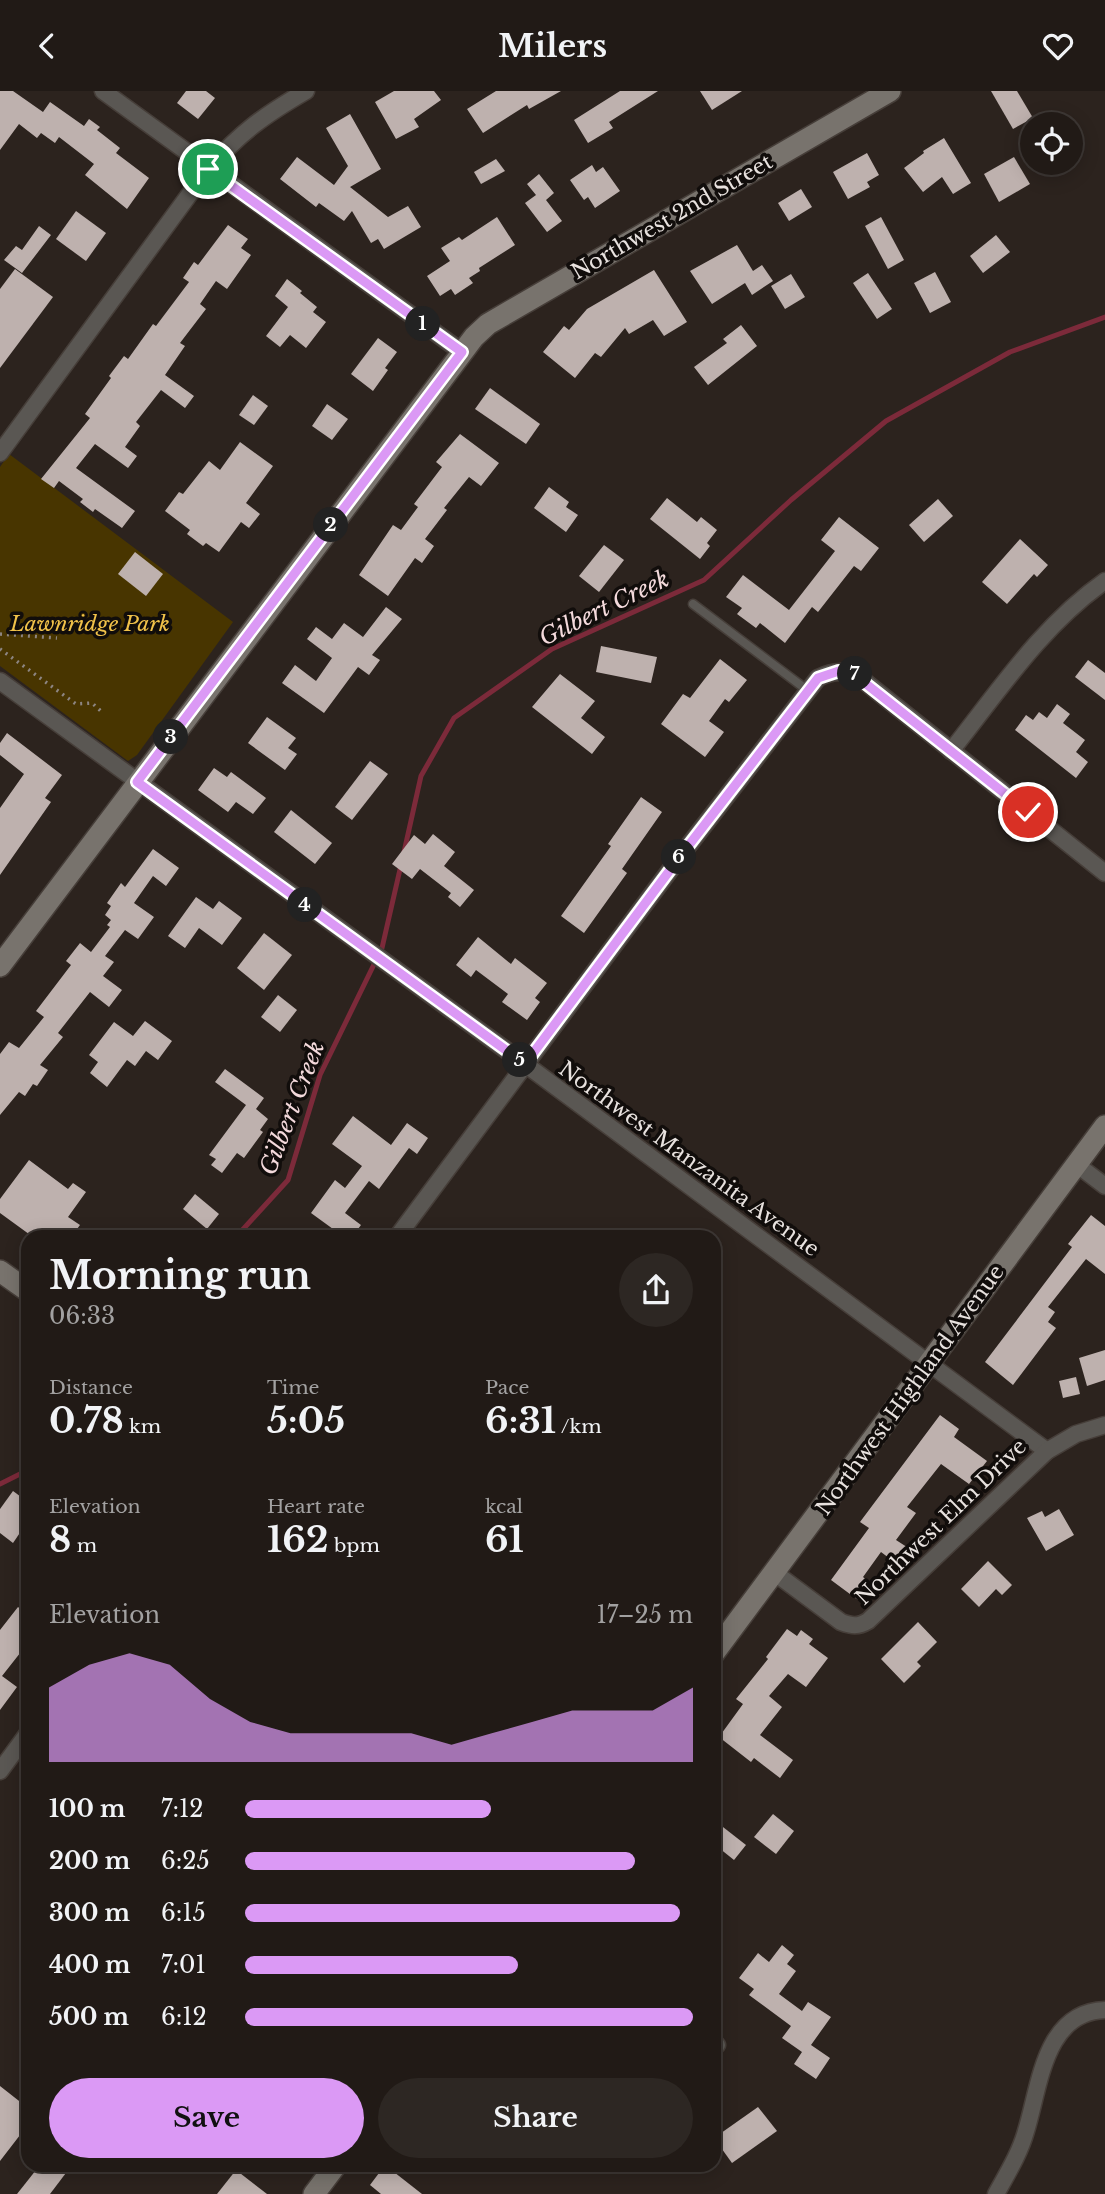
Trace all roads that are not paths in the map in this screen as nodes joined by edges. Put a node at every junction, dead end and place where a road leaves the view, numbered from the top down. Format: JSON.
{"nodes":[{"id":1,"x":103,"y":91,"type":"edge"},
{"id":2,"x":306,"y":91,"type":"edge"},
{"id":3,"x":890,"y":91,"type":"edge"},
{"id":4,"x":208,"y":169,"type":"junction"},
{"id":5,"x":462,"y":352,"type":"junction"},
{"id":6,"x":0,"y":453,"type":"edge"},
{"id":7,"x":1105,"y":581,"type":"edge"},
{"id":8,"x":693,"y":604,"type":"dead end"},
{"id":9,"x":0,"y":681,"type":"edge"},
{"id":10,"x":807,"y":690,"type":"junction"},
{"id":11,"x":951,"y":751,"type":"junction"},
{"id":12,"x":137,"y":782,"type":"junction"},
{"id":13,"x":1105,"y":873,"type":"edge"},
{"id":14,"x":0,"y":966,"type":"edge"},
{"id":15,"x":525,"y":1064,"type":"junction"},
{"id":16,"x":1105,"y":1126,"type":"edge"},
{"id":17,"x":1076,"y":1164,"type":"junction"},
{"id":18,"x":1105,"y":1186,"type":"edge"},
{"id":19,"x":402,"y":1230,"type":"edge"},
{"id":20,"x":0,"y":1271,"type":"edge"},
{"id":21,"x":21,"y":1286,"type":"edge"},
{"id":22,"x":930,"y":1363,"type":"junction"},
{"id":23,"x":1105,"y":1425,"type":"edge"},
{"id":24,"x":1046,"y":1451,"type":"junction"},
{"id":25,"x":775,"y":1573,"type":"junction"},
{"id":26,"x":721,"y":1641,"type":"edge"},
{"id":27,"x":21,"y":1742,"type":"edge"},
{"id":28,"x":0,"y":1771,"type":"edge"},
{"id":29,"x":1105,"y":2010,"type":"edge"},
{"id":30,"x":331,"y":2172,"type":"edge"},
{"id":31,"x":314,"y":2194,"type":"edge"},
{"id":32,"x":996,"y":2194,"type":"edge"}],
"edges":[{"from":1,"to":4,"type":"street"},
{"from":2,"to":4,"type":"street"},
{"from":3,"to":5,"type":"street","name":"Northwest 2nd Street"},
{"from":4,"to":5,"type":"street"},
{"from":4,"to":6,"type":"street"},
{"from":5,"to":12,"type":"street","name":"Northwest 2nd Street"},
{"from":7,"to":11,"type":"street"},
{"from":8,"to":10,"type":"lane"},
{"from":9,"to":12,"type":"street","name":"Northwest Manzanita Avenue"},
{"from":10,"to":11,"type":"street"},
{"from":10,"to":15,"type":"street"},
{"from":11,"to":13,"type":"street"},
{"from":12,"to":14,"type":"street","name":"Northwest 2nd Street"},
{"from":12,"to":15,"type":"street","name":"Northwest Manzanita Avenue"},
{"from":15,"to":19,"type":"street"},
{"from":15,"to":22,"type":"street","name":"Northwest Manzanita Avenue"},
{"from":16,"to":17,"type":"street","name":"Northwest Highland Avenue"},
{"from":17,"to":18,"type":"street"},
{"from":17,"to":22,"type":"street","name":"Northwest Highland Avenue"},
{"from":20,"to":21,"type":"street"},
{"from":22,"to":24,"type":"street","name":"Northwest Manzanita Avenue"},
{"from":22,"to":25,"type":"street","name":"Northwest Highland Avenue"},
{"from":23,"to":24,"type":"street","name":"Northwest Elm Drive"},
{"from":24,"to":25,"type":"street","name":"Northwest Elm Drive"},
{"from":25,"to":26,"type":"street","name":"Northwest Highland Avenue"},
{"from":27,"to":28,"type":"street"},
{"from":29,"to":32,"type":"street"},
{"from":30,"to":31,"type":"street"}]}
